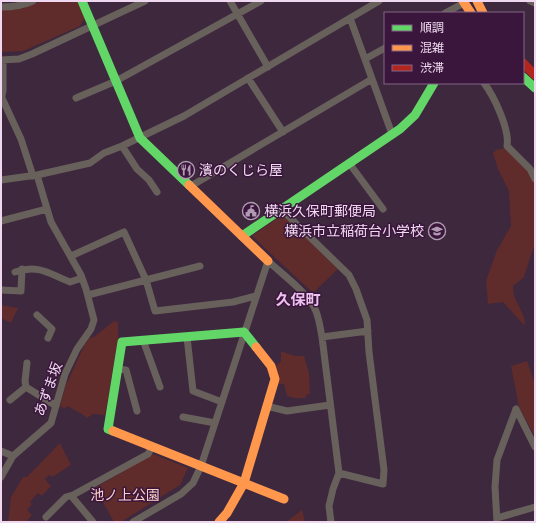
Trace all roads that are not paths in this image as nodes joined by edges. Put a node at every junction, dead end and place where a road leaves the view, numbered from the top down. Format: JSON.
{"nodes":[{"id":1,"x":33,"y":1,"type":"edge"},
{"id":2,"x":82,"y":1,"type":"edge"},
{"id":3,"x":145,"y":1,"type":"edge"},
{"id":4,"x":230,"y":1,"type":"edge"},
{"id":5,"x":262,"y":1,"type":"edge"},
{"id":6,"x":379,"y":1,"type":"edge"},
{"id":7,"x":477,"y":1,"type":"edge"},
{"id":8,"x":530,"y":1,"type":"edge"},
{"id":9,"x":464,"y":2,"type":"edge"},
{"id":10,"x":535,"y":3,"type":"edge"},
{"id":11,"x":1,"y":7,"type":"edge"},
{"id":12,"x":447,"y":12,"type":"edge"},
{"id":13,"x":470,"y":12,"type":"edge"},
{"id":14,"x":482,"y":12,"type":"edge"},
{"id":15,"x":238,"y":14,"type":"junction"},
{"id":16,"x":350,"y":18,"type":"junction"},
{"id":17,"x":93,"y":26,"type":"junction"},
{"id":18,"x":384,"y":49,"type":"edge"},
{"id":19,"x":365,"y":59,"type":"junction"},
{"id":20,"x":2,"y":61,"type":"edge"},
{"id":21,"x":524,"y":64,"type":"edge"},
{"id":22,"x":268,"y":67,"type":"junction"},
{"id":23,"x":535,"y":75,"type":"edge"},
{"id":24,"x":248,"y":78,"type":"junction"},
{"id":25,"x":524,"y":78,"type":"edge"},
{"id":26,"x":372,"y":79,"type":"junction"},
{"id":27,"x":116,"y":81,"type":"junction"},
{"id":28,"x":433,"y":84,"type":"edge"},
{"id":29,"x":485,"y":84,"type":"edge"},
{"id":30,"x":535,"y":88,"type":"edge"},
{"id":31,"x":76,"y":98,"type":"dead end"},
{"id":32,"x":2,"y":99,"type":"edge"},
{"id":33,"x":282,"y":132,"type":"junction"},
{"id":34,"x":392,"y":134,"type":"junction"},
{"id":35,"x":140,"y":138,"type":"junction"},
{"id":36,"x":122,"y":146,"type":"junction"},
{"id":37,"x":350,"y":163,"type":"junction"},
{"id":38,"x":35,"y":176,"type":"junction"},
{"id":39,"x":535,"y":179,"type":"edge"},
{"id":40,"x":1,"y":180,"type":"edge"},
{"id":41,"x":191,"y":186,"type":"junction"},
{"id":42,"x":157,"y":192,"type":"dead end"},
{"id":43,"x":47,"y":209,"type":"junction"},
{"id":44,"x":281,"y":209,"type":"junction"},
{"id":45,"x":383,"y":209,"type":"dead end"},
{"id":46,"x":1,"y":221,"type":"edge"},
{"id":47,"x":242,"y":236,"type":"junction"},
{"id":48,"x":71,"y":256,"type":"junction"},
{"id":49,"x":268,"y":261,"type":"junction"},
{"id":50,"x":200,"y":266,"type":"dead end"},
{"id":51,"x":82,"y":278,"type":"junction"},
{"id":52,"x":146,"y":280,"type":"junction"},
{"id":53,"x":1,"y":290,"type":"edge"},
{"id":54,"x":88,"y":295,"type":"junction"},
{"id":55,"x":256,"y":296,"type":"junction"},
{"id":56,"x":36,"y":316,"type":"dead end"},
{"id":57,"x":368,"y":331,"type":"junction"},
{"id":58,"x":244,"y":332,"type":"junction"},
{"id":59,"x":186,"y":337,"type":"junction"},
{"id":60,"x":322,"y":337,"type":"junction"},
{"id":61,"x":48,"y":338,"type":"dead end"},
{"id":62,"x":142,"y":340,"type":"junction"},
{"id":63,"x":27,"y":363,"type":"dead end"},
{"id":64,"x":117,"y":369,"type":"junction"},
{"id":65,"x":26,"y":387,"type":"junction"},
{"id":66,"x":160,"y":387,"type":"dead end"},
{"id":67,"x":10,"y":400,"type":"dead end"},
{"id":68,"x":222,"y":402,"type":"junction"},
{"id":69,"x":330,"y":405,"type":"junction"},
{"id":70,"x":56,"y":406,"type":"junction"},
{"id":71,"x":266,"y":406,"type":"junction"},
{"id":72,"x":137,"y":411,"type":"dead end"},
{"id":73,"x":183,"y":417,"type":"dead end"},
{"id":74,"x":215,"y":423,"type":"junction"},
{"id":75,"x":152,"y":447,"type":"junction"},
{"id":76,"x":535,"y":447,"type":"edge"},
{"id":77,"x":1,"y":451,"type":"edge"},
{"id":78,"x":13,"y":456,"type":"junction"},
{"id":79,"x":201,"y":466,"type":"junction"},
{"id":80,"x":339,"y":473,"type":"junction"},
{"id":81,"x":1,"y":477,"type":"edge"},
{"id":82,"x":244,"y":483,"type":"junction"},
{"id":83,"x":73,"y":495,"type":"junction"},
{"id":84,"x":284,"y":499,"type":"dead end"},
{"id":85,"x":535,"y":507,"type":"edge"},
{"id":86,"x":46,"y":517,"type":"dead end"},
{"id":87,"x":146,"y":519,"type":"edge"},
{"id":88,"x":224,"y":520,"type":"edge"},
{"id":89,"x":497,"y":520,"type":"edge"},
{"id":90,"x":93,"y":522,"type":"edge"},
{"id":91,"x":133,"y":522,"type":"edge"},
{"id":92,"x":330,"y":522,"type":"edge"}],
"edges":[{"from":1,"to":11,"type":"street"},
{"from":2,"to":17,"type":"street"},
{"from":3,"to":17,"type":"street"},
{"from":4,"to":15,"type":"street"},
{"from":5,"to":15,"type":"street"},
{"from":6,"to":16,"type":"street"},
{"from":7,"to":14,"type":"street"},
{"from":8,"to":10,"type":"street"},
{"from":9,"to":12,"type":"street"},
{"from":9,"to":13,"type":"street"},
{"from":15,"to":22,"type":"street"},
{"from":15,"to":27,"type":"street"},
{"from":16,"to":19,"type":"street"},
{"from":16,"to":22,"type":"street"},
{"from":17,"to":20,"type":"street"},
{"from":17,"to":27,"type":"street"},
{"from":18,"to":19,"type":"street"},
{"from":19,"to":26,"type":"street"},
{"from":20,"to":32,"type":"street"},
{"from":21,"to":23,"type":"street"},
{"from":22,"to":24,"type":"street"},
{"from":24,"to":33,"type":"street"},
{"from":24,"to":35,"type":"street"},
{"from":25,"to":30,"type":"street"},
{"from":26,"to":33,"type":"street"},
{"from":26,"to":34,"type":"street"},
{"from":27,"to":31,"type":"street"},
{"from":27,"to":35,"type":"street"},
{"from":28,"to":34,"type":"street"},
{"from":29,"to":39,"type":"street"},
{"from":32,"to":38,"type":"street"},
{"from":33,"to":41,"type":"street"},
{"from":34,"to":37,"type":"street"},
{"from":35,"to":36,"type":"street"},
{"from":35,"to":41,"type":"street"},
{"from":36,"to":38,"type":"street"},
{"from":36,"to":42,"type":"street"},
{"from":37,"to":44,"type":"street"},
{"from":37,"to":45,"type":"street"},
{"from":38,"to":40,"type":"street"},
{"from":38,"to":43,"type":"street"},
{"from":41,"to":47,"type":"street"},
{"from":43,"to":46,"type":"street"},
{"from":43,"to":48,"type":"street"},
{"from":44,"to":47,"type":"street"},
{"from":44,"to":57,"type":"street"},
{"from":47,"to":49,"type":"street"},
{"from":48,"to":51,"type":"street"},
{"from":48,"to":52,"type":"street"},
{"from":49,"to":55,"type":"street"},
{"from":49,"to":60,"type":"street"},
{"from":50,"to":52,"type":"street"},
{"from":51,"to":53,"type":"street"},
{"from":51,"to":54,"type":"street"},
{"from":52,"to":54,"type":"street"},
{"from":52,"to":55,"type":"street"},
{"from":54,"to":70,"type":"street","name":"あずま坂"},
{"from":55,"to":58,"type":"street"},
{"from":56,"to":61,"type":"street"},
{"from":57,"to":60,"type":"street"},
{"from":57,"to":80,"type":"street"},
{"from":58,"to":59,"type":"street"},
{"from":58,"to":68,"type":"street"},
{"from":58,"to":71,"type":"street"},
{"from":59,"to":62,"type":"street"},
{"from":59,"to":68,"type":"street"},
{"from":60,"to":69,"type":"street"},
{"from":62,"to":64,"type":"street"},
{"from":62,"to":66,"type":"street"},
{"from":63,"to":65,"type":"street"},
{"from":64,"to":72,"type":"street"},
{"from":64,"to":75,"type":"street"},
{"from":65,"to":67,"type":"street"},
{"from":65,"to":70,"type":"street"},
{"from":68,"to":74,"type":"street"},
{"from":69,"to":71,"type":"street"},
{"from":69,"to":80,"type":"street"},
{"from":70,"to":78,"type":"street","name":"あずま坂"},
{"from":71,"to":82,"type":"street"},
{"from":73,"to":74,"type":"street"},
{"from":74,"to":79,"type":"street"},
{"from":75,"to":79,"type":"street"},
{"from":75,"to":83,"type":"street"},
{"from":76,"to":89,"type":"street"},
{"from":77,"to":78,"type":"street"},
{"from":78,"to":81,"type":"street","name":"あずま坂"},
{"from":79,"to":82,"type":"street"},
{"from":79,"to":87,"type":"street"},
{"from":80,"to":92,"type":"street"},
{"from":82,"to":84,"type":"street"},
{"from":82,"to":88,"type":"street"},
{"from":83,"to":86,"type":"street"},
{"from":83,"to":90,"type":"street"},
{"from":85,"to":89,"type":"street"},
{"from":87,"to":91,"type":"street"}]}
